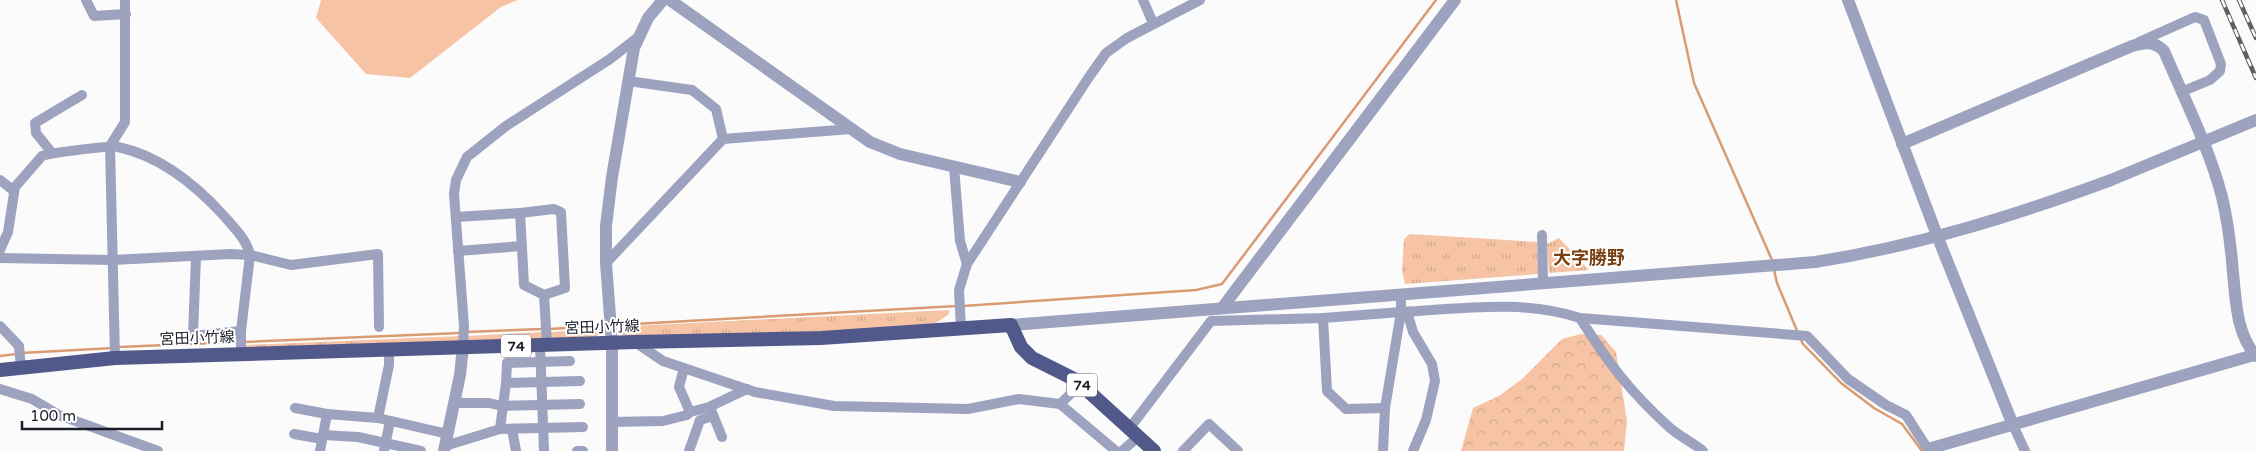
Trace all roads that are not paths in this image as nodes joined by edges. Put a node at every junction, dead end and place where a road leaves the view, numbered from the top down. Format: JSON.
{"nodes":[{"id":1,"x":86,"y":0,"type":"edge"},
{"id":2,"x":125,"y":0,"type":"edge"},
{"id":3,"x":663,"y":0,"type":"edge"},
{"id":4,"x":670,"y":0,"type":"edge"},
{"id":5,"x":1143,"y":0,"type":"edge"},
{"id":6,"x":1200,"y":0,"type":"edge"},
{"id":7,"x":1455,"y":0,"type":"edge"},
{"id":8,"x":1848,"y":0,"type":"edge"},
{"id":9,"x":126,"y":14,"type":"junction"},
{"id":10,"x":1152,"y":24,"type":"junction"},
{"id":11,"x":637,"y":38,"type":"junction"},
{"id":12,"x":2132,"y":46,"type":"junction"},
{"id":13,"x":628,"y":81,"type":"junction"},
{"id":14,"x":2182,"y":92,"type":"junction"},
{"id":15,"x":82,"y":95,"type":"dead end"},
{"id":16,"x":2256,"y":120,"type":"edge"},
{"id":17,"x":851,"y":129,"type":"junction"},
{"id":18,"x":723,"y":139,"type":"junction"},
{"id":19,"x":1902,"y":144,"type":"junction"},
{"id":20,"x":110,"y":146,"type":"junction"},
{"id":21,"x":52,"y":153,"type":"junction"},
{"id":22,"x":954,"y":168,"type":"junction"},
{"id":23,"x":0,"y":180,"type":"edge"},
{"id":24,"x":1020,"y":182,"type":"junction"},
{"id":25,"x":14,"y":191,"type":"junction"},
{"id":26,"x":520,"y":213,"type":"junction"},
{"id":27,"x":456,"y":217,"type":"junction"},
{"id":28,"x":1542,"y":238,"type":"dead end"},
{"id":29,"x":1938,"y":238,"type":"junction"},
{"id":30,"x":522,"y":246,"type":"junction"},
{"id":31,"x":0,"y":250,"type":"edge"},
{"id":32,"x":458,"y":251,"type":"junction"},
{"id":33,"x":250,"y":255,"type":"junction"},
{"id":34,"x":196,"y":256,"type":"junction"},
{"id":35,"x":0,"y":258,"type":"edge"},
{"id":36,"x":112,"y":260,"type":"junction"},
{"id":37,"x":606,"y":264,"type":"junction"},
{"id":38,"x":967,"y":264,"type":"junction"},
{"id":39,"x":1543,"y":282,"type":"junction"},
{"id":40,"x":1401,"y":294,"type":"junction"},
{"id":41,"x":544,"y":295,"type":"junction"},
{"id":42,"x":1222,"y":308,"type":"junction"},
{"id":43,"x":1404,"y":312,"type":"junction"},
{"id":44,"x":1324,"y":318,"type":"junction"},
{"id":45,"x":1580,"y":318,"type":"junction"},
{"id":46,"x":1011,"y":325,"type":"junction"},
{"id":47,"x":0,"y":326,"type":"edge"},
{"id":48,"x":379,"y":327,"type":"dead end"},
{"id":49,"x":961,"y":328,"type":"junction"},
{"id":50,"x":545,"y":336,"type":"junction"},
{"id":51,"x":464,"y":337,"type":"junction"},
{"id":52,"x":241,"y":341,"type":"junction"},
{"id":53,"x":635,"y":342,"type":"junction"},
{"id":54,"x":612,"y":343,"type":"junction"},
{"id":55,"x":115,"y":350,"type":"junction"},
{"id":56,"x":389,"y":350,"type":"junction"},
{"id":57,"x":2255,"y":355,"type":"edge"},
{"id":58,"x":570,"y":360,"type":"dead end"},
{"id":59,"x":541,"y":362,"type":"junction"},
{"id":60,"x":21,"y":368,"type":"junction"},
{"id":61,"x":684,"y":368,"type":"junction"},
{"id":62,"x":0,"y":370,"type":"edge"},
{"id":63,"x":580,"y":381,"type":"dead end"},
{"id":64,"x":542,"y":382,"type":"junction"},
{"id":65,"x":506,"y":384,"type":"junction"},
{"id":66,"x":1081,"y":384,"type":"junction"},
{"id":67,"x":0,"y":389,"type":"edge"},
{"id":68,"x":748,"y":389,"type":"junction"},
{"id":69,"x":455,"y":403,"type":"junction"},
{"id":70,"x":580,"y":404,"type":"dead end"},
{"id":71,"x":1060,"y":404,"type":"junction"},
{"id":72,"x":542,"y":405,"type":"junction"},
{"id":73,"x":502,"y":406,"type":"junction"},
{"id":74,"x":295,"y":408,"type":"dead end"},
{"id":75,"x":1385,"y":408,"type":"junction"},
{"id":76,"x":690,"y":412,"type":"junction"},
{"id":77,"x":711,"y":412,"type":"junction"},
{"id":78,"x":327,"y":414,"type":"junction"},
{"id":79,"x":378,"y":418,"type":"junction"},
{"id":80,"x":390,"y":421,"type":"junction"},
{"id":81,"x":612,"y":422,"type":"junction"},
{"id":82,"x":2014,"y":425,"type":"junction"},
{"id":83,"x":583,"y":427,"type":"dead end"},
{"id":84,"x":512,"y":428,"type":"junction"},
{"id":85,"x":543,"y":428,"type":"junction"},
{"id":86,"x":500,"y":429,"type":"junction"},
{"id":87,"x":1134,"y":433,"type":"junction"},
{"id":88,"x":294,"y":434,"type":"dead end"},
{"id":89,"x":322,"y":437,"type":"junction"},
{"id":90,"x":722,"y":437,"type":"dead end"},
{"id":91,"x":446,"y":444,"type":"edge"},
{"id":92,"x":385,"y":447,"type":"edge"},
{"id":93,"x":1927,"y":450,"type":"edge"},
{"id":94,"x":158,"y":451,"type":"edge"},
{"id":95,"x":320,"y":451,"type":"edge"},
{"id":96,"x":420,"y":451,"type":"edge"},
{"id":97,"x":516,"y":451,"type":"edge"},
{"id":98,"x":544,"y":451,"type":"edge"},
{"id":99,"x":577,"y":451,"type":"edge"},
{"id":100,"x":583,"y":451,"type":"edge"},
{"id":101,"x":612,"y":451,"type":"edge"},
{"id":102,"x":689,"y":451,"type":"edge"},
{"id":103,"x":1116,"y":451,"type":"edge"},
{"id":104,"x":1122,"y":451,"type":"edge"},
{"id":105,"x":1154,"y":451,"type":"edge"},
{"id":106,"x":1184,"y":451,"type":"edge"},
{"id":107,"x":1238,"y":451,"type":"edge"},
{"id":108,"x":1383,"y":451,"type":"edge"},
{"id":109,"x":1413,"y":451,"type":"edge"},
{"id":110,"x":1703,"y":451,"type":"edge"},
{"id":111,"x":2025,"y":451,"type":"edge"}],
"edges":[{"from":1,"to":9,"type":"street"},
{"from":2,"to":9,"type":"street"},
{"from":3,"to":11,"type":"street"},
{"from":4,"to":17,"type":"street"},
{"from":5,"to":10,"type":"street"},
{"from":6,"to":10,"type":"street"},
{"from":7,"to":42,"type":"street"},
{"from":8,"to":19,"type":"street"},
{"from":9,"to":20,"type":"street"},
{"from":10,"to":24,"type":"street"},
{"from":11,"to":13,"type":"street"},
{"from":11,"to":27,"type":"street"},
{"from":12,"to":14,"type":"street"},
{"from":12,"to":14,"type":"street"},
{"from":12,"to":19,"type":"street"},
{"from":13,"to":18,"type":"street"},
{"from":13,"to":37,"type":"street"},
{"from":14,"to":57,"type":"street"},
{"from":15,"to":21,"type":"street"},
{"from":16,"to":29,"type":"street","bridge":true},
{"from":17,"to":18,"type":"street"},
{"from":17,"to":22,"type":"street"},
{"from":18,"to":37,"type":"street"},
{"from":19,"to":29,"type":"street"},
{"from":20,"to":21,"type":"street"},
{"from":20,"to":33,"type":"street"},
{"from":20,"to":36,"type":"street"},
{"from":21,"to":25,"type":"street"},
{"from":22,"to":24,"type":"street"},
{"from":22,"to":38,"type":"street"},
{"from":23,"to":25,"type":"street"},
{"from":24,"to":38,"type":"street"},
{"from":25,"to":31,"type":"street"},
{"from":26,"to":27,"type":"street"},
{"from":26,"to":30,"type":"street"},
{"from":26,"to":41,"type":"street"},
{"from":27,"to":32,"type":"street"},
{"from":28,"to":39,"type":"street"},
{"from":29,"to":39,"type":"street"},
{"from":29,"to":82,"type":"street"},
{"from":30,"to":32,"type":"street"},
{"from":30,"to":41,"type":"street"},
{"from":32,"to":51,"type":"street"},
{"from":33,"to":34,"type":"street"},
{"from":33,"to":48,"type":"street"},
{"from":33,"to":52,"type":"street"},
{"from":34,"to":36,"type":"street"},
{"from":34,"to":52,"type":"street"},
{"from":35,"to":36,"type":"street"},
{"from":36,"to":55,"type":"street"},
{"from":37,"to":54,"type":"street"},
{"from":38,"to":49,"type":"street"},
{"from":39,"to":40,"type":"street"},
{"from":40,"to":42,"type":"street"},
{"from":40,"to":43,"type":"street"},
{"from":41,"to":50,"type":"street"},
{"from":42,"to":46,"type":"street"},
{"from":43,"to":44,"type":"street"},
{"from":43,"to":45,"type":"street"},
{"from":43,"to":75,"type":"street"},
{"from":43,"to":109,"type":"street"},
{"from":44,"to":75,"type":"street"},
{"from":44,"to":87,"type":"street"},
{"from":45,"to":93,"type":"street"},
{"from":45,"to":110,"type":"street"},
{"from":46,"to":49,"type":"main road","name":"宮田小竹線","number":"74"},
{"from":46,"to":66,"type":"main road","number":"74"},
{"from":47,"to":60,"type":"street"},
{"from":49,"to":53,"type":"main road","name":"宮田小竹線","number":"74"},
{"from":50,"to":51,"type":"main road","name":"宮田小竹線","number":"74"},
{"from":50,"to":54,"type":"main road","name":"宮田小竹線","number":"74"},
{"from":50,"to":59,"type":"street"},
{"from":51,"to":56,"type":"main road","name":"宮田小竹線","number":"74"},
{"from":51,"to":69,"type":"street"},
{"from":52,"to":55,"type":"main road","name":"宮田小竹線","number":"74"},
{"from":52,"to":56,"type":"main road","name":"宮田小竹線","number":"74"},
{"from":53,"to":54,"type":"main road","name":"宮田小竹線","number":"74"},
{"from":53,"to":61,"type":"street"},
{"from":54,"to":81,"type":"street"},
{"from":55,"to":60,"type":"main road","name":"宮田小竹線","number":"74"},
{"from":56,"to":79,"type":"street"},
{"from":57,"to":82,"type":"street"},
{"from":58,"to":59,"type":"street"},
{"from":59,"to":64,"type":"street"},
{"from":59,"to":65,"type":"street"},
{"from":60,"to":62,"type":"main road","name":"宮田小竹線","number":"74"},
{"from":61,"to":68,"type":"street"},
{"from":61,"to":76,"type":"street"},
{"from":63,"to":64,"type":"street"},
{"from":64,"to":65,"type":"street"},
{"from":64,"to":72,"type":"street"},
{"from":65,"to":73,"type":"street"},
{"from":66,"to":71,"type":"street"},
{"from":66,"to":87,"type":"main road","number":"74"},
{"from":67,"to":94,"type":"street"},
{"from":68,"to":71,"type":"street"},
{"from":68,"to":77,"type":"street"},
{"from":69,"to":73,"type":"street"},
{"from":69,"to":91,"type":"street"},
{"from":70,"to":72,"type":"street"},
{"from":71,"to":103,"type":"street"},
{"from":72,"to":73,"type":"street"},
{"from":72,"to":85,"type":"street"},
{"from":73,"to":86,"type":"street"},
{"from":74,"to":78,"type":"street"},
{"from":75,"to":108,"type":"street"},
{"from":76,"to":77,"type":"street"},
{"from":76,"to":81,"type":"street"},
{"from":77,"to":90,"type":"street"},
{"from":77,"to":102,"type":"street"},
{"from":78,"to":79,"type":"street"},
{"from":78,"to":89,"type":"street"},
{"from":79,"to":80,"type":"street"},
{"from":80,"to":91,"type":"street"},
{"from":80,"to":92,"type":"street"},
{"from":81,"to":101,"type":"street"},
{"from":82,"to":93,"type":"street"},
{"from":82,"to":111,"type":"street"},
{"from":83,"to":85,"type":"street"},
{"from":84,"to":85,"type":"street"},
{"from":84,"to":86,"type":"street"},
{"from":84,"to":97,"type":"street"},
{"from":85,"to":98,"type":"street"},
{"from":86,"to":91,"type":"street"},
{"from":87,"to":104,"type":"street"},
{"from":87,"to":105,"type":"main road","number":"74"},
{"from":88,"to":89,"type":"street"},
{"from":89,"to":92,"type":"street"},
{"from":89,"to":95,"type":"street"},
{"from":92,"to":96,"type":"street"},
{"from":99,"to":100,"type":"street"},
{"from":106,"to":107,"type":"street"}]}
